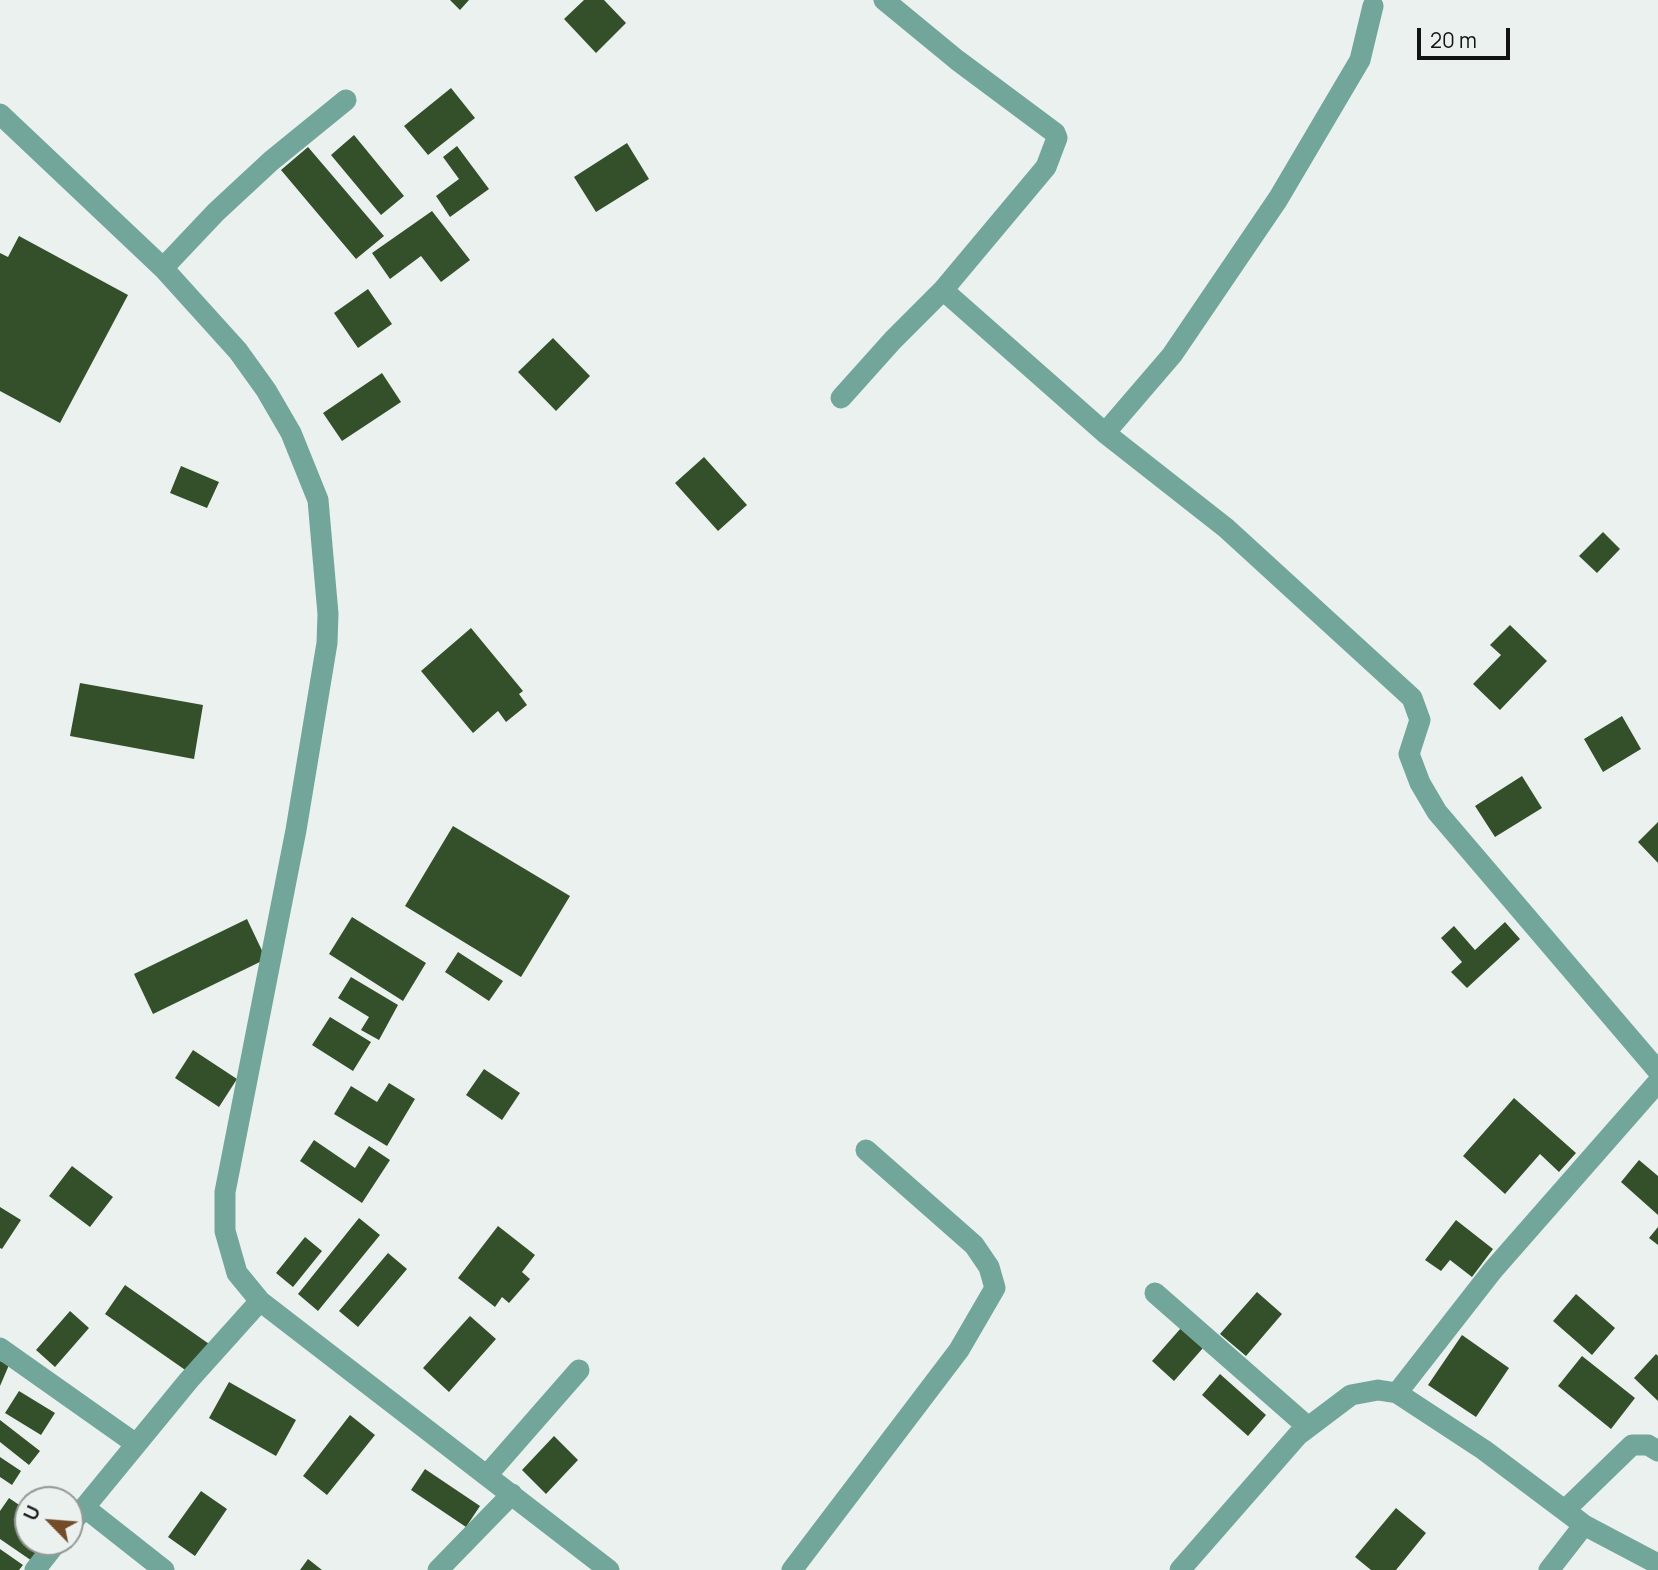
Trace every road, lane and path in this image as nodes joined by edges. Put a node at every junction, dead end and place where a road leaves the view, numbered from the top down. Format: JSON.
{"nodes":[{"id":1,"x":884,"y":0,"type":"edge"},
{"id":2,"x":1373,"y":6,"type":"dead end"},
{"id":3,"x":346,"y":100,"type":"dead end"},
{"id":4,"x":0,"y":114,"type":"edge"},
{"id":5,"x":163,"y":268,"type":"junction"},
{"id":6,"x":943,"y":290,"type":"junction"},
{"id":7,"x":841,"y":398,"type":"dead end"},
{"id":8,"x":1105,"y":433,"type":"junction"},
{"id":9,"x":1658,"y":1071,"type":"edge"},
{"id":10,"x":1658,"y":1082,"type":"edge"},
{"id":11,"x":866,"y":1150,"type":"dead end"},
{"id":12,"x":1155,"y":1293,"type":"dead end"},
{"id":13,"x":260,"y":1301,"type":"junction"},
{"id":14,"x":0,"y":1348,"type":"edge"},
{"id":15,"x":579,"y":1370,"type":"dead end"},
{"id":16,"x":1397,"y":1393,"type":"junction"},
{"id":17,"x":1308,"y":1427,"type":"junction"},
{"id":18,"x":136,"y":1444,"type":"junction"},
{"id":19,"x":1658,"y":1451,"type":"edge"},
{"id":20,"x":488,"y":1474,"type":"junction"},
{"id":21,"x":512,"y":1494,"type":"junction"},
{"id":22,"x":84,"y":1507,"type":"joint"},
{"id":23,"x":1565,"y":1510,"type":"junction"},
{"id":24,"x":1584,"y":1525,"type":"junction"},
{"id":25,"x":46,"y":1556,"type":"edge"},
{"id":26,"x":1658,"y":1564,"type":"edge"},
{"id":27,"x":35,"y":1570,"type":"edge"},
{"id":28,"x":164,"y":1570,"type":"edge"},
{"id":29,"x":438,"y":1570,"type":"edge"},
{"id":30,"x":609,"y":1570,"type":"edge"},
{"id":31,"x":792,"y":1570,"type":"edge"},
{"id":32,"x":1180,"y":1570,"type":"edge"},
{"id":33,"x":1549,"y":1570,"type":"edge"}],
"edges":[{"from":1,"to":6,"type":"street"},
{"from":2,"to":8,"type":"street"},
{"from":3,"to":5,"type":"street"},
{"from":4,"to":5,"type":"street"},
{"from":5,"to":13,"type":"street"},
{"from":6,"to":7,"type":"street"},
{"from":6,"to":8,"type":"street"},
{"from":8,"to":9,"type":"street"},
{"from":10,"to":16,"type":"street"},
{"from":11,"to":31,"type":"street"},
{"from":12,"to":17,"type":"street"},
{"from":13,"to":18,"type":"street"},
{"from":13,"to":20,"type":"street"},
{"from":14,"to":18,"type":"street"},
{"from":15,"to":20,"type":"street"},
{"from":16,"to":17,"type":"street"},
{"from":16,"to":23,"type":"street"},
{"from":17,"to":32,"type":"street"},
{"from":18,"to":22,"type":"street"},
{"from":19,"to":23,"type":"street"},
{"from":20,"to":21,"type":"street"},
{"from":21,"to":29,"type":"street"},
{"from":21,"to":30,"type":"street"},
{"from":22,"to":28,"type":"street"},
{"from":23,"to":24,"type":"street"},
{"from":24,"to":26,"type":"street"},
{"from":24,"to":33,"type":"street"},
{"from":25,"to":27,"type":"street"}]}
